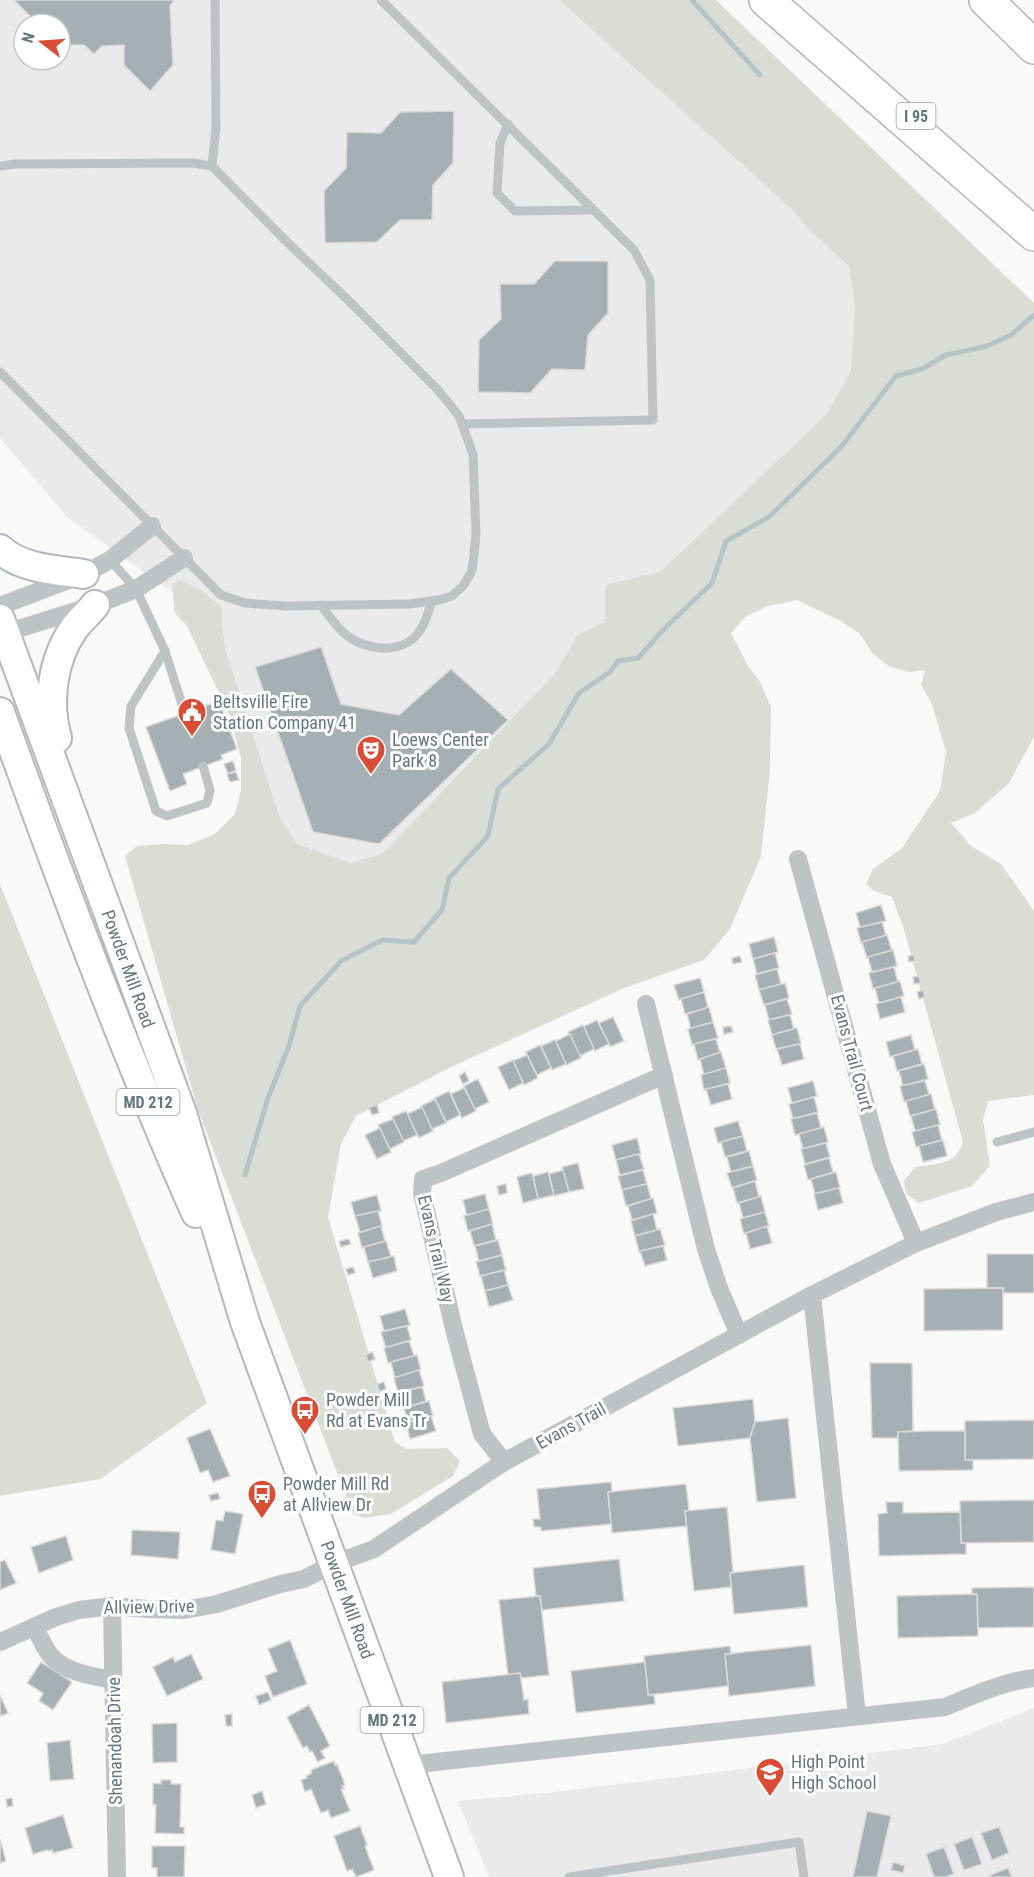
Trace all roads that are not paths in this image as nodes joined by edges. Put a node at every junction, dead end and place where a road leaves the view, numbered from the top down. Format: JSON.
{"nodes":[{"id":1,"x":216,"y":0,"type":"edge"},
{"id":2,"x":381,"y":0,"type":"edge"},
{"id":3,"x":766,"y":0,"type":"edge"},
{"id":4,"x":798,"y":0,"type":"edge"},
{"id":5,"x":986,"y":0,"type":"edge"},
{"id":6,"x":993,"y":0,"type":"edge"},
{"id":7,"x":1032,"y":44,"type":"edge"},
{"id":8,"x":508,"y":124,"type":"junction"},
{"id":9,"x":0,"y":166,"type":"edge"},
{"id":10,"x":212,"y":166,"type":"junction"},
{"id":11,"x":593,"y":210,"type":"junction"},
{"id":12,"x":1034,"y":233,"type":"edge"},
{"id":13,"x":0,"y":372,"type":"edge"},
{"id":14,"x":464,"y":424,"type":"junction"},
{"id":15,"x":152,"y":526,"type":"junction"},
{"id":16,"x":0,"y":549,"type":"edge"},
{"id":17,"x":184,"y":558,"type":"junction"},
{"id":18,"x":110,"y":560,"type":"junction"},
{"id":19,"x":84,"y":574,"type":"junction"},
{"id":20,"x":136,"y":589,"type":"junction"},
{"id":21,"x":432,"y":601,"type":"junction"},
{"id":22,"x":95,"y":605,"type":"junction"},
{"id":23,"x":321,"y":605,"type":"junction"},
{"id":24,"x":2,"y":619,"type":"edge"},
{"id":25,"x":165,"y":651,"type":"junction"},
{"id":26,"x":0,"y":712,"type":"edge"},
{"id":27,"x":187,"y":720,"type":"dead end"},
{"id":28,"x":203,"y":766,"type":"dead end"},
{"id":29,"x":0,"y":772,"type":"edge"},
{"id":30,"x":798,"y":859,"type":"dead end"},
{"id":31,"x":91,"y":868,"type":"junction"},
{"id":32,"x":60,"y":878,"type":"junction"},
{"id":33,"x":646,"y":1004,"type":"dead end"},
{"id":34,"x":664,"y":1075,"type":"junction"},
{"id":35,"x":1034,"y":1132,"type":"edge"},
{"id":36,"x":997,"y":1142,"type":"dead end"},
{"id":37,"x":1034,"y":1202,"type":"edge"},
{"id":38,"x":916,"y":1243,"type":"junction"},
{"id":39,"x":813,"y":1295,"type":"junction"},
{"id":40,"x":245,"y":1322,"type":"junction"},
{"id":41,"x":739,"y":1335,"type":"junction"},
{"id":42,"x":504,"y":1462,"type":"junction"},
{"id":43,"x":333,"y":1564,"type":"junction"},
{"id":44,"x":112,"y":1606,"type":"junction"},
{"id":45,"x":34,"y":1627,"type":"junction"},
{"id":46,"x":0,"y":1642,"type":"edge"},
{"id":47,"x":1034,"y":1678,"type":"edge"},
{"id":48,"x":114,"y":1680,"type":"junction"},
{"id":49,"x":857,"y":1716,"type":"junction"},
{"id":50,"x":408,"y":1765,"type":"junction"},
{"id":51,"x":117,"y":1877,"type":"edge"},
{"id":52,"x":449,"y":1877,"type":"edge"},
{"id":53,"x":569,"y":1877,"type":"edge"},
{"id":54,"x":804,"y":1877,"type":"edge"}],
"edges":[{"from":1,"to":10,"type":"lane"},
{"from":2,"to":8,"type":"lane"},
{"from":3,"to":12,"type":"highway"},
{"from":4,"to":12,"type":"highway","number":"I 95"},
{"from":5,"to":7,"type":"highway"},
{"from":6,"to":7,"type":"highway"},
{"from":8,"to":11,"type":"lane"},
{"from":8,"to":11,"type":"lane"},
{"from":9,"to":10,"type":"lane"},
{"from":10,"to":14,"type":"lane"},
{"from":11,"to":14,"type":"lane"},
{"from":13,"to":15,"type":"lane"},
{"from":14,"to":21,"type":"lane"},
{"from":15,"to":17,"type":"lane"},
{"from":15,"to":18,"type":"street"},
{"from":16,"to":19,"type":"main road"},
{"from":17,"to":20,"type":"street"},
{"from":17,"to":23,"type":"lane"},
{"from":18,"to":19,"type":"street"},
{"from":18,"to":20,"type":"lane"},
{"from":19,"to":24,"type":"street"},
{"from":20,"to":22,"type":"street"},
{"from":20,"to":25,"type":"lane"},
{"from":21,"to":23,"type":"lane"},
{"from":21,"to":23,"type":"lane"},
{"from":22,"to":24,"type":"street"},
{"from":22,"to":31,"type":"main road"},
{"from":24,"to":31,"type":"main road","name":"Powder Mill Road","number":"MD 212"},
{"from":25,"to":27,"type":"lane"},
{"from":25,"to":28,"type":"lane"},
{"from":26,"to":32,"type":"main road","name":"Powder Mill Road","number":"MD 212"},
{"from":29,"to":32,"type":"main road"},
{"from":30,"to":38,"type":"street","name":"Evans Trail Court"},
{"from":31,"to":40,"type":"main road","name":"Powder Mill Road","number":"MD 212"},
{"from":32,"to":40,"type":"main road","name":"Powder Mill Road","number":"MD 212"},
{"from":33,"to":34,"type":"street"},
{"from":34,"to":41,"type":"street"},
{"from":34,"to":42,"type":"street","name":"Evans Trail Way"},
{"from":35,"to":36,"type":"lane"},
{"from":37,"to":38,"type":"street","name":"Evans Trail"},
{"from":38,"to":39,"type":"street","name":"Evans Trail"},
{"from":39,"to":41,"type":"street","name":"Evans Trail"},
{"from":39,"to":49,"type":"street"},
{"from":40,"to":43,"type":"main road","name":"Powder Mill Road","number":"MD 212"},
{"from":41,"to":42,"type":"street","name":"Evans Trail"},
{"from":42,"to":43,"type":"street","name":"Evans Trail"},
{"from":43,"to":44,"type":"street","name":"Allview Drive"},
{"from":43,"to":50,"type":"main road","name":"Powder Mill Road","number":"MD 212"},
{"from":44,"to":45,"type":"street","name":"Allview Drive"},
{"from":44,"to":48,"type":"street","name":"Shenandoah Drive"},
{"from":45,"to":46,"type":"street","name":"Allview Drive"},
{"from":45,"to":48,"type":"street"},
{"from":47,"to":49,"type":"street"},
{"from":48,"to":51,"type":"street","name":"Shenandoah Drive"},
{"from":49,"to":50,"type":"street"},
{"from":50,"to":52,"type":"main road","name":"Powder Mill Road","number":"MD 212"},
{"from":53,"to":54,"type":"lane"}]}
